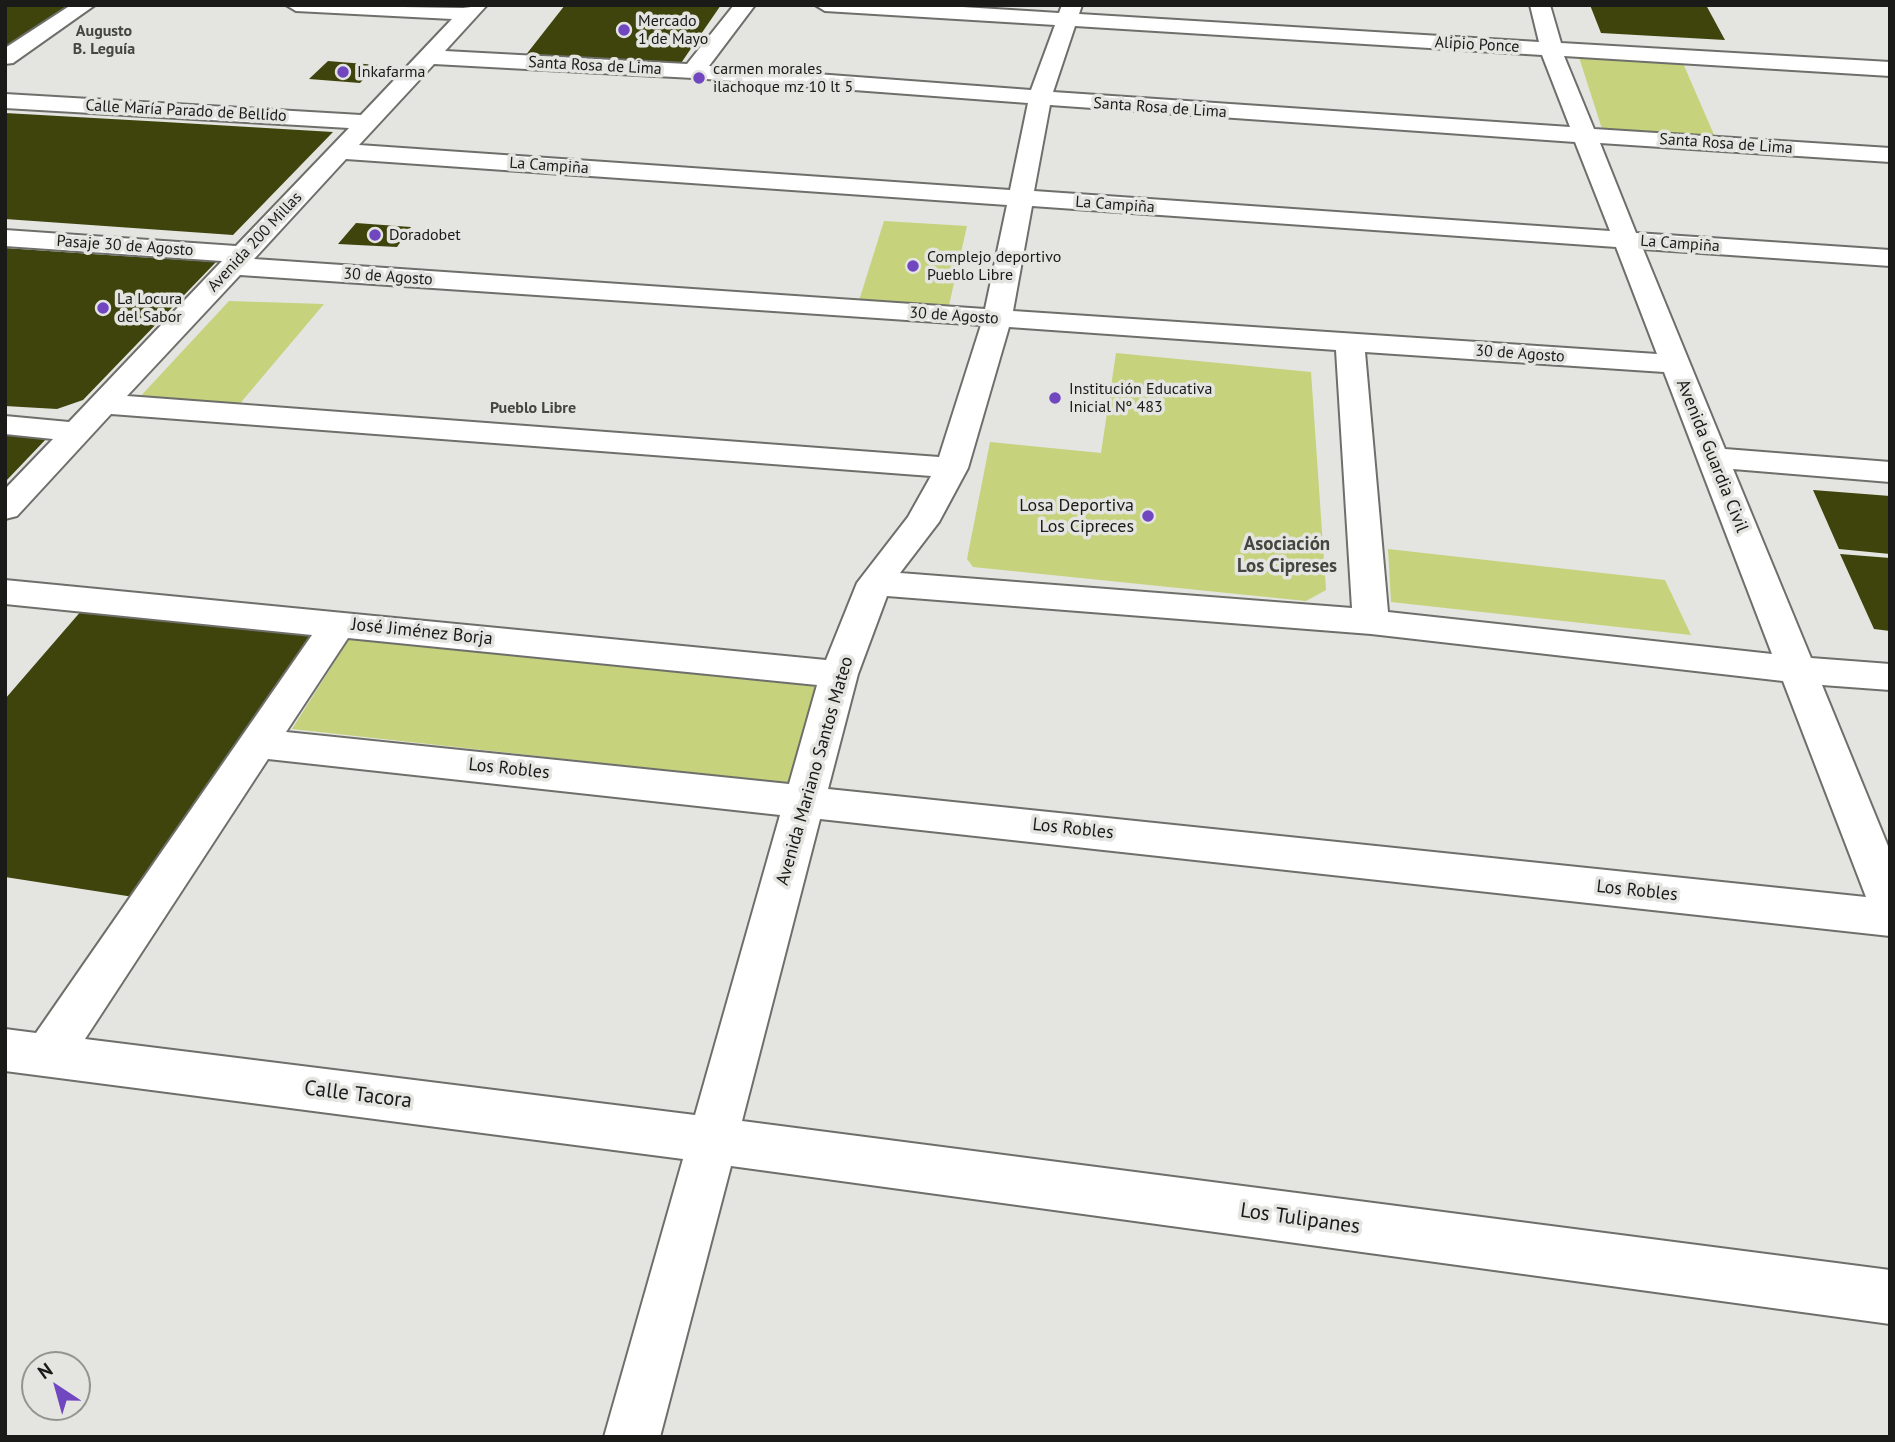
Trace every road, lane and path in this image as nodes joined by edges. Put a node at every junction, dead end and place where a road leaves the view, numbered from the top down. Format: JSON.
{"nodes":[{"id":1,"x":85,"y":5,"type":"edge"},
{"id":2,"x":296,"y":5,"type":"edge"},
{"id":3,"x":745,"y":5,"type":"edge"},
{"id":4,"x":825,"y":5,"type":"edge"},
{"id":5,"x":1540,"y":5,"type":"edge"},
{"id":6,"x":473,"y":10,"type":"edge"},
{"id":7,"x":1068,"y":13,"type":"edge"},
{"id":8,"x":1551,"y":49,"type":"junction"},
{"id":9,"x":431,"y":57,"type":"junction"},
{"id":10,"x":5,"y":58,"type":"edge"},
{"id":11,"x":1890,"y":69,"type":"edge"},
{"id":12,"x":693,"y":71,"type":"junction"},
{"id":13,"x":1040,"y":97,"type":"junction"},
{"id":14,"x":5,"y":100,"type":"edge"},
{"id":15,"x":367,"y":122,"type":"junction"},
{"id":16,"x":1585,"y":135,"type":"junction"},
{"id":17,"x":340,"y":151,"type":"junction"},
{"id":18,"x":1890,"y":155,"type":"edge"},
{"id":19,"x":1021,"y":199,"type":"junction"},
{"id":20,"x":5,"y":238,"type":"edge"},
{"id":21,"x":1626,"y":241,"type":"junction"},
{"id":22,"x":1890,"y":258,"type":"edge"},
{"id":23,"x":238,"y":260,"type":"junction"},
{"id":24,"x":997,"y":319,"type":"junction"},
{"id":25,"x":1350,"y":342,"type":"junction"},
{"id":26,"x":1675,"y":364,"type":"junction"},
{"id":27,"x":106,"y":404,"type":"junction"},
{"id":28,"x":5,"y":425,"type":"edge"},
{"id":29,"x":78,"y":432,"type":"junction"},
{"id":30,"x":1712,"y":457,"type":"junction"},
{"id":31,"x":952,"y":468,"type":"junction"},
{"id":32,"x":1890,"y":472,"type":"edge"},
{"id":33,"x":5,"y":509,"type":"edge"},
{"id":34,"x":874,"y":583,"type":"junction"},
{"id":35,"x":10,"y":598,"type":"edge"},
{"id":36,"x":1371,"y":622,"type":"junction"},
{"id":37,"x":340,"y":624,"type":"junction"},
{"id":38,"x":1798,"y":670,"type":"junction"},
{"id":39,"x":839,"y":674,"type":"junction"},
{"id":40,"x":1890,"y":677,"type":"edge"},
{"id":41,"x":256,"y":743,"type":"junction"},
{"id":42,"x":807,"y":800,"type":"junction"},
{"id":43,"x":1890,"y":904,"type":"edge"},
{"id":44,"x":1890,"y":918,"type":"edge"},
{"id":45,"x":26,"y":1053,"type":"edge"},
{"id":46,"x":711,"y":1140,"type":"junction"},
{"id":47,"x":1890,"y":1297,"type":"edge"},
{"id":48,"x":632,"y":1437,"type":"edge"}],
"edges":[{"from":1,"to":10,"type":"street"},
{"from":2,"to":6,"type":"street"},
{"from":3,"to":12,"type":"street"},
{"from":4,"to":7,"type":"street","name":"Alipio Ponce"},
{"from":5,"to":8,"type":"street","name":"Avenida Guardia Civil"},
{"from":6,"to":9,"type":"street","name":"Avenida 200 Millas"},
{"from":7,"to":8,"type":"street","name":"Alipio Ponce"},
{"from":7,"to":13,"type":"street","name":"Avenida Mariano Santos Mateo"},
{"from":8,"to":11,"type":"street","name":"Alipio Ponce"},
{"from":8,"to":16,"type":"street","name":"Avenida Guardia Civil"},
{"from":9,"to":12,"type":"street","name":"Santa Rosa de Lima"},
{"from":9,"to":15,"type":"street","name":"Avenida 200 Millas"},
{"from":12,"to":13,"type":"street","name":"Santa Rosa de Lima"},
{"from":13,"to":16,"type":"street","name":"Santa Rosa de Lima"},
{"from":13,"to":19,"type":"street","name":"Avenida Mariano Santos Mateo"},
{"from":14,"to":15,"type":"street","name":"Calle María Parado de Bellido"},
{"from":15,"to":17,"type":"street","name":"Avenida 200 Millas"},
{"from":16,"to":18,"type":"street","name":"Santa Rosa de Lima"},
{"from":16,"to":21,"type":"street","name":"Avenida Guardia Civil"},
{"from":17,"to":19,"type":"street","name":"La Campiña"},
{"from":17,"to":23,"type":"street","name":"Avenida 200 Millas"},
{"from":19,"to":21,"type":"street","name":"La Campiña"},
{"from":19,"to":24,"type":"street","name":"Avenida Mariano Santos Mateo"},
{"from":20,"to":23,"type":"street","name":"Pasaje 30 de Agosto"},
{"from":21,"to":22,"type":"street","name":"La Campiña"},
{"from":21,"to":26,"type":"street","name":"Avenida Guardia Civil"},
{"from":23,"to":24,"type":"street","name":"30 de Agosto"},
{"from":23,"to":27,"type":"street","name":"Avenida 200 Millas"},
{"from":24,"to":25,"type":"street","name":"30 de Agosto"},
{"from":24,"to":31,"type":"street","name":"Avenida Mariano Santos Mateo"},
{"from":25,"to":26,"type":"street","name":"30 de Agosto"},
{"from":25,"to":36,"type":"street"},
{"from":26,"to":30,"type":"street","name":"Avenida Guardia Civil"},
{"from":27,"to":29,"type":"street","name":"Avenida 200 Millas"},
{"from":27,"to":31,"type":"street"},
{"from":28,"to":29,"type":"street"},
{"from":29,"to":33,"type":"street","name":"Avenida 200 Millas"},
{"from":30,"to":32,"type":"street"},
{"from":30,"to":38,"type":"street","name":"Avenida Guardia Civil"},
{"from":31,"to":34,"type":"street","name":"Avenida Mariano Santos Mateo"},
{"from":34,"to":36,"type":"street"},
{"from":34,"to":39,"type":"street","name":"Avenida Mariano Santos Mateo"},
{"from":35,"to":37,"type":"street","name":"José Jiménez Borja"},
{"from":36,"to":38,"type":"street"},
{"from":37,"to":39,"type":"street","name":"José Jiménez Borja"},
{"from":37,"to":41,"type":"street"},
{"from":38,"to":40,"type":"street"},
{"from":38,"to":43,"type":"street","name":"Avenida Guardia Civil"},
{"from":39,"to":42,"type":"street","name":"Avenida Mariano Santos Mateo"},
{"from":41,"to":42,"type":"street","name":"Los Robles"},
{"from":41,"to":45,"type":"street"},
{"from":42,"to":44,"type":"street","name":"Los Robles"},
{"from":42,"to":46,"type":"street","name":"Avenida Mariano Santos Mateo"},
{"from":45,"to":46,"type":"street","name":"Calle Tacora"},
{"from":46,"to":47,"type":"street","name":"Los Tulipanes"},
{"from":46,"to":48,"type":"street","name":"Avenida Mariano Santos Mateo"}]}
